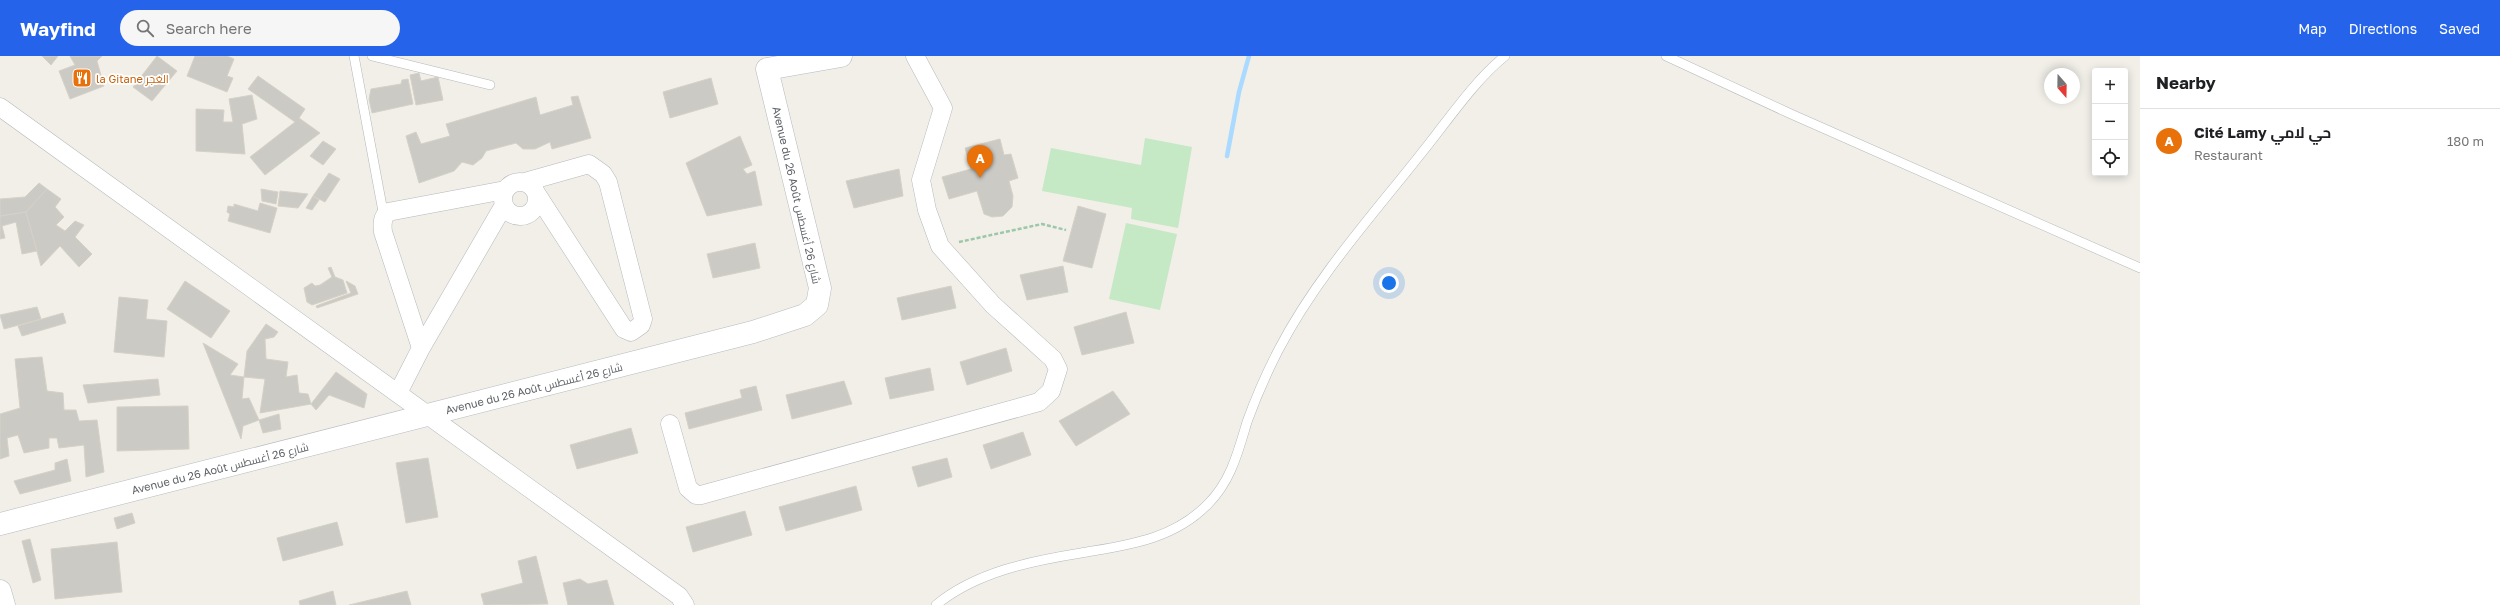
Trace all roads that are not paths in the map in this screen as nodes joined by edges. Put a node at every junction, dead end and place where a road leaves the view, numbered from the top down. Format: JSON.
{"nodes":[{"id":1,"x":354,"y":56,"type":"edge"},
{"id":2,"x":372,"y":56,"type":"edge"},
{"id":3,"x":840,"y":56,"type":"edge"},
{"id":4,"x":915,"y":56,"type":"edge"},
{"id":5,"x":1505,"y":56,"type":"edge"},
{"id":6,"x":1666,"y":56,"type":"edge"},
{"id":7,"x":765,"y":63,"type":"edge"},
{"id":8,"x":490,"y":85,"type":"dead end"},
{"id":9,"x":0,"y":107,"type":"edge"},
{"id":10,"x":531,"y":187,"type":"junction"},
{"id":11,"x":505,"y":197,"type":"junction"},
{"id":12,"x":384,"y":217,"type":"junction"},
{"id":13,"x":2140,"y":268,"type":"edge"},
{"id":14,"x":421,"y":348,"type":"junction"},
{"id":15,"x":398,"y":393,"type":"junction"},
{"id":16,"x":428,"y":415,"type":"junction"},
{"id":17,"x":670,"y":424,"type":"dead end"},
{"id":18,"x":0,"y":524,"type":"edge"},
{"id":19,"x":0,"y":590,"type":"edge"},
{"id":20,"x":4,"y":605,"type":"edge"},
{"id":21,"x":685,"y":605,"type":"edge"},
{"id":22,"x":936,"y":605,"type":"edge"}],
"edges":[{"from":1,"to":12,"type":"lane"},
{"from":2,"to":8,"type":"lane"},
{"from":3,"to":7,"type":"street"},
{"from":4,"to":17,"type":"street"},
{"from":5,"to":22,"type":"lane"},
{"from":6,"to":13,"type":"lane"},
{"from":7,"to":16,"type":"street","name":"Avenue du 26 Août شارع 26 أغسطس"},
{"from":9,"to":15,"type":"street"},
{"from":10,"to":10,"type":"street"},
{"from":10,"to":11,"type":"street"},
{"from":10,"to":11,"type":"street"},
{"from":11,"to":12,"type":"street"},
{"from":11,"to":14,"type":"street"},
{"from":12,"to":14,"type":"street"},
{"from":14,"to":15,"type":"street"},
{"from":15,"to":16,"type":"street"},
{"from":16,"to":18,"type":"street","name":"Avenue du 26 Août شارع 26 أغسطس"},
{"from":16,"to":21,"type":"street"},
{"from":19,"to":20,"type":"street"}]}
